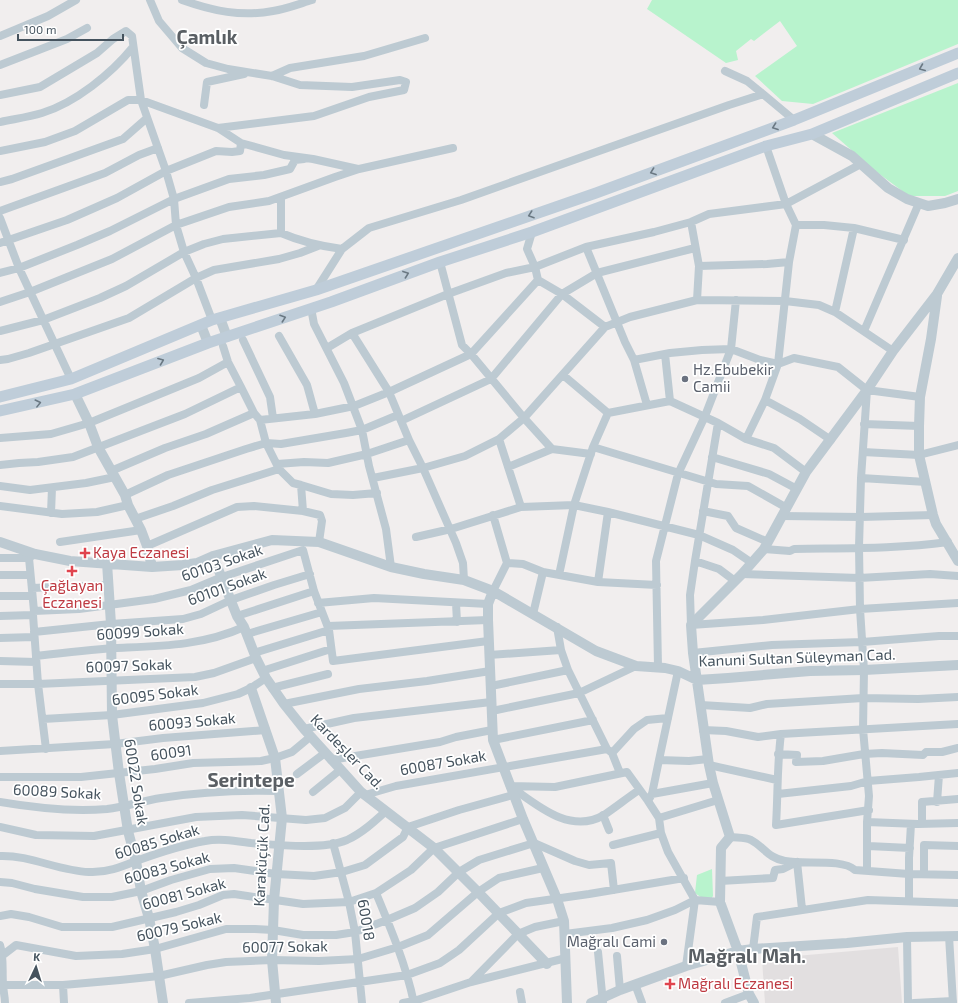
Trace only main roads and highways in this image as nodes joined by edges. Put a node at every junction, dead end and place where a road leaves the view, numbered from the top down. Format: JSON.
{"nodes":[{"id":1,"x":958,"y":53,"type":"edge"},
{"id":2,"x":958,"y":73,"type":"edge"},
{"id":3,"x":0,"y":397,"type":"edge"},
{"id":4,"x":0,"y":411,"type":"edge"}],
"edges":[{"from":1,"to":3,"type":"main road","one_way":true},
{"from":4,"to":2,"type":"main road","one_way":true}]}
